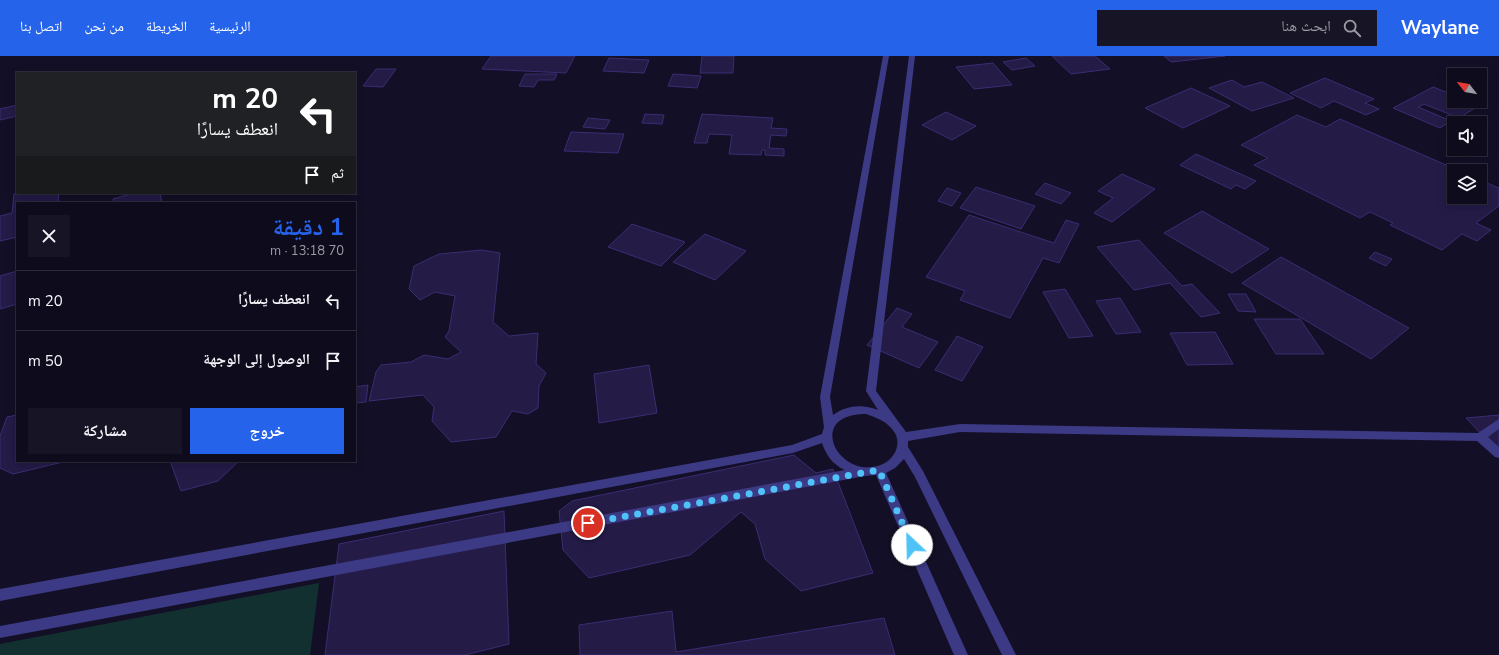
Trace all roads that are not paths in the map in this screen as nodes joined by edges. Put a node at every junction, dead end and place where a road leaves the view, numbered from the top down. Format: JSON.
{"nodes":[{"id":1,"x":886,"y":56,"type":"edge"},
{"id":2,"x":912,"y":56,"type":"edge"},
{"id":3,"x":890,"y":419,"type":"junction"},
{"id":4,"x":1499,"y":422,"type":"edge"},
{"id":5,"x":827,"y":432,"type":"junction"},
{"id":6,"x":1480,"y":437,"type":"junction"},
{"id":7,"x":903,"y":443,"type":"junction"},
{"id":8,"x":1499,"y":454,"type":"edge"},
{"id":9,"x":872,"y":471,"type":"junction"},
{"id":10,"x":0,"y":595,"type":"edge"},
{"id":11,"x":0,"y":632,"type":"edge"},
{"id":12,"x":961,"y":655,"type":"edge"},
{"id":13,"x":1009,"y":655,"type":"edge"}],
"edges":[{"from":1,"to":5,"type":"street"},
{"from":2,"to":3,"type":"street"},
{"from":3,"to":5,"type":"street"},
{"from":3,"to":7,"type":"street"},
{"from":4,"to":6,"type":"street"},
{"from":5,"to":9,"type":"street"},
{"from":5,"to":10,"type":"street"},
{"from":6,"to":7,"type":"street"},
{"from":6,"to":8,"type":"street"},
{"from":7,"to":9,"type":"street"},
{"from":7,"to":13,"type":"street"},
{"from":9,"to":11,"type":"street"},
{"from":9,"to":12,"type":"street"}]}
